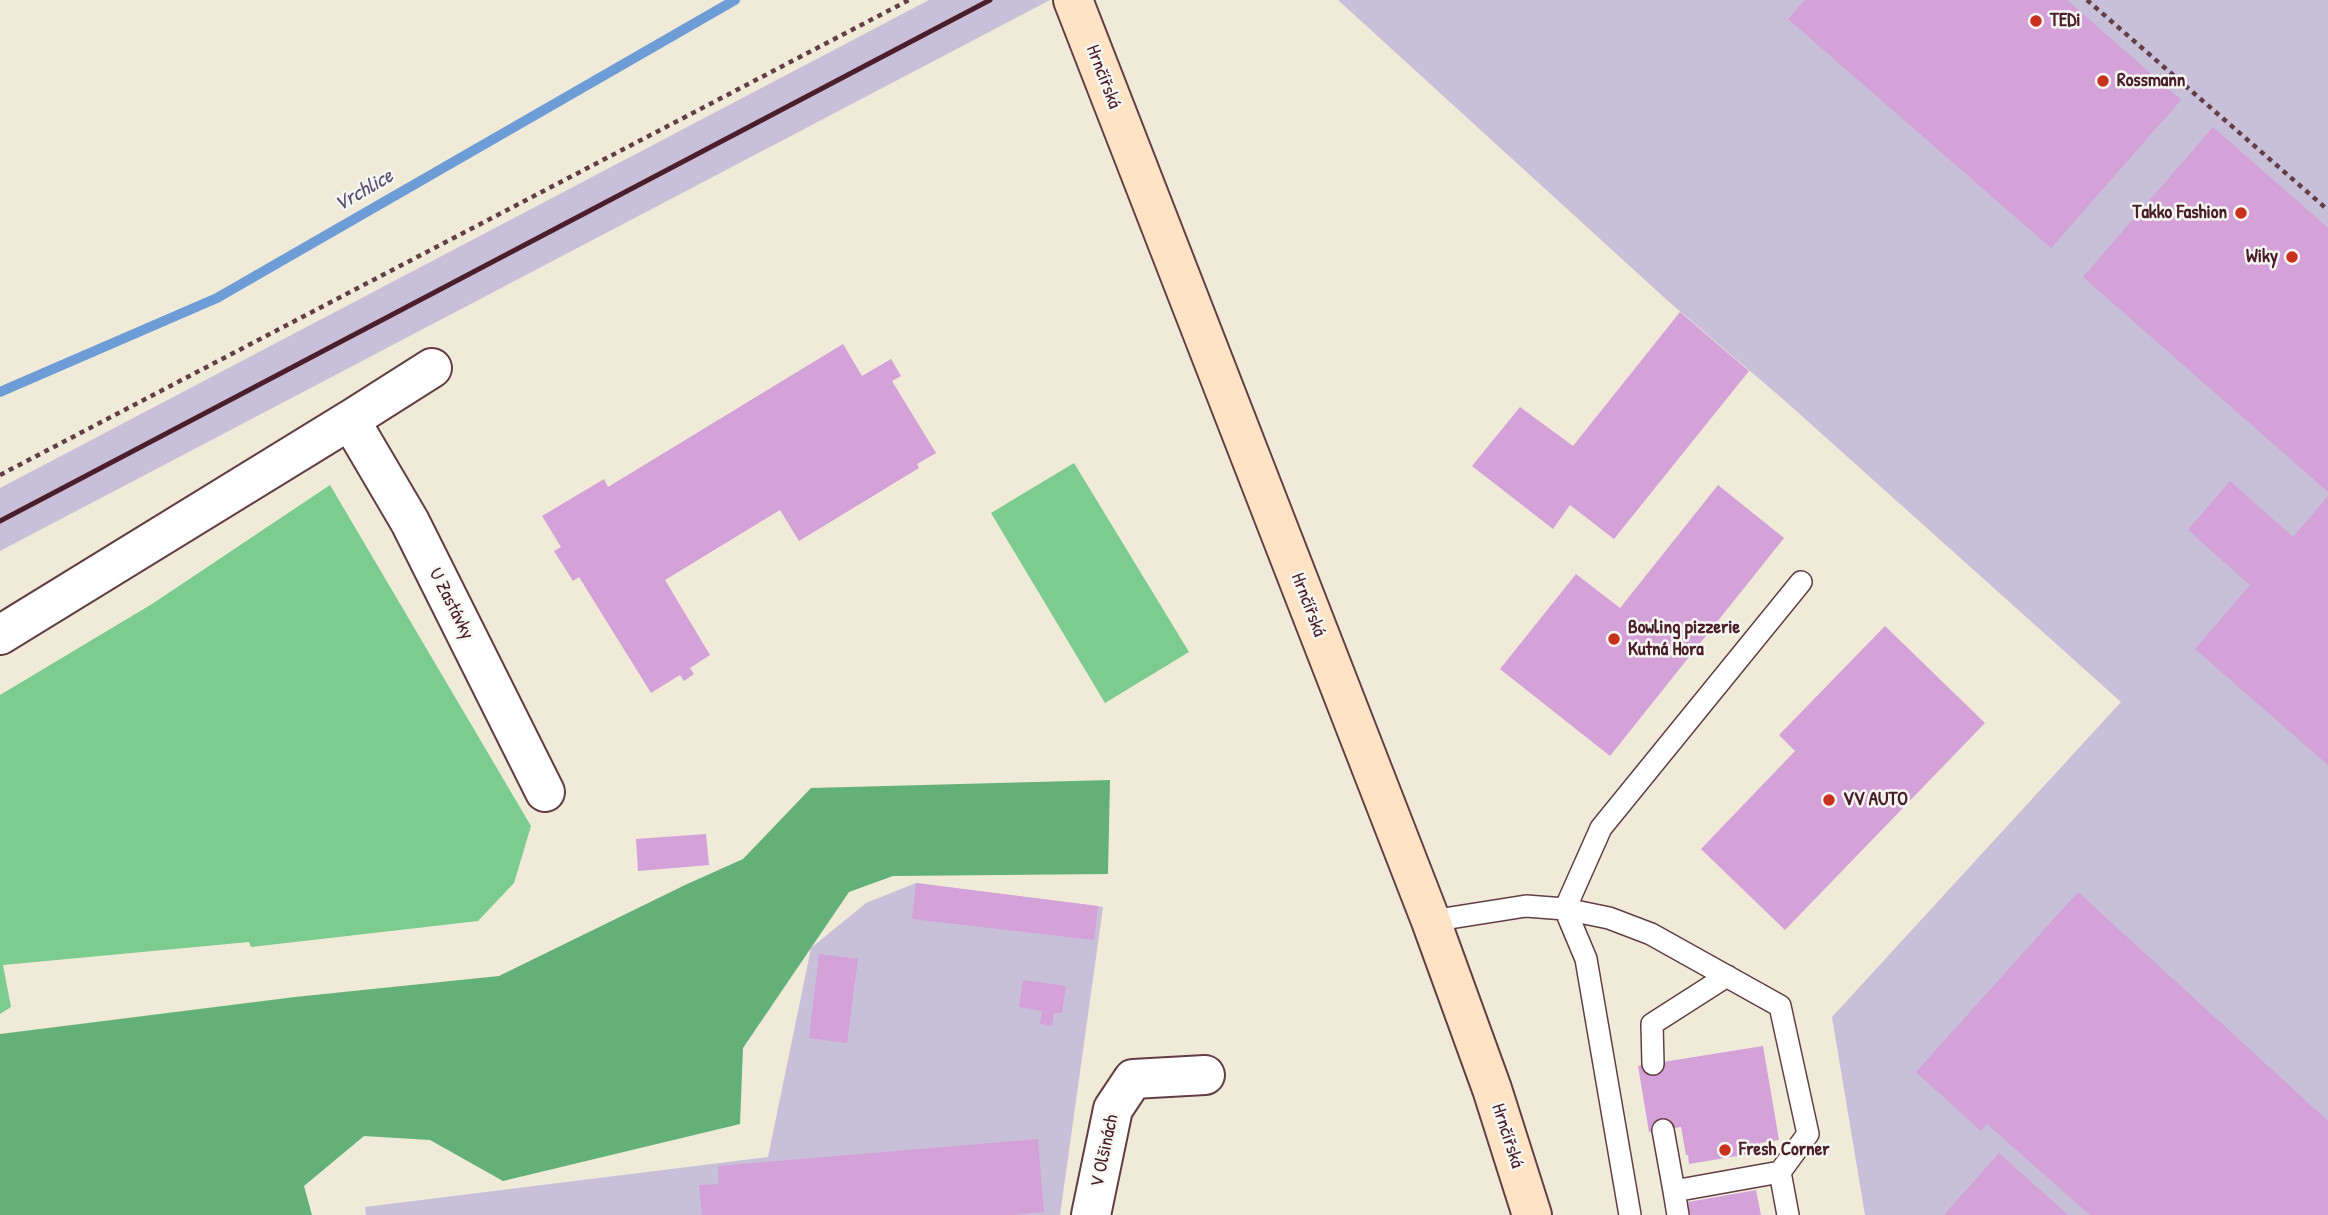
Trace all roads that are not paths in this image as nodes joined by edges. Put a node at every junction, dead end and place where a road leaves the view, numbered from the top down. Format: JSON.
{"nodes":[{"id":1,"x":1073,"y":0,"type":"edge"},
{"id":2,"x":432,"y":368,"type":"dead end"},
{"id":3,"x":350,"y":420,"type":"junction"},
{"id":4,"x":1801,"y":582,"type":"dead end"},
{"id":5,"x":0,"y":635,"type":"edge"},
{"id":6,"x":545,"y":792,"type":"dead end"},
{"id":7,"x":1565,"y":909,"type":"junction"},
{"id":8,"x":1431,"y":922,"type":"junction"},
{"id":9,"x":1727,"y":976,"type":"junction"},
{"id":10,"x":1653,"y":1064,"type":"dead end"},
{"id":11,"x":1205,"y":1075,"type":"dead end"},
{"id":12,"x":1663,"y":1130,"type":"dead end"},
{"id":13,"x":1780,"y":1172,"type":"junction"},
{"id":14,"x":1674,"y":1191,"type":"junction"},
{"id":15,"x":1091,"y":1215,"type":"edge"},
{"id":16,"x":1532,"y":1215,"type":"edge"},
{"id":17,"x":1630,"y":1215,"type":"edge"},
{"id":18,"x":1678,"y":1215,"type":"edge"},
{"id":19,"x":1788,"y":1215,"type":"edge"}],
"edges":[{"from":1,"to":8,"type":"main road","name":"Hrnčířská"},
{"from":2,"to":3,"type":"street"},
{"from":3,"to":5,"type":"street"},
{"from":3,"to":6,"type":"street","name":"U Zastávky"},
{"from":4,"to":7,"type":"lane"},
{"from":7,"to":8,"type":"lane"},
{"from":7,"to":9,"type":"lane"},
{"from":7,"to":17,"type":"lane"},
{"from":8,"to":16,"type":"main road","name":"Hrnčířská"},
{"from":9,"to":10,"type":"lane"},
{"from":9,"to":13,"type":"lane"},
{"from":11,"to":15,"type":"street","name":"V Olšinách"},
{"from":12,"to":14,"type":"lane"},
{"from":13,"to":14,"type":"lane"},
{"from":13,"to":19,"type":"lane"},
{"from":14,"to":18,"type":"lane"}]}
